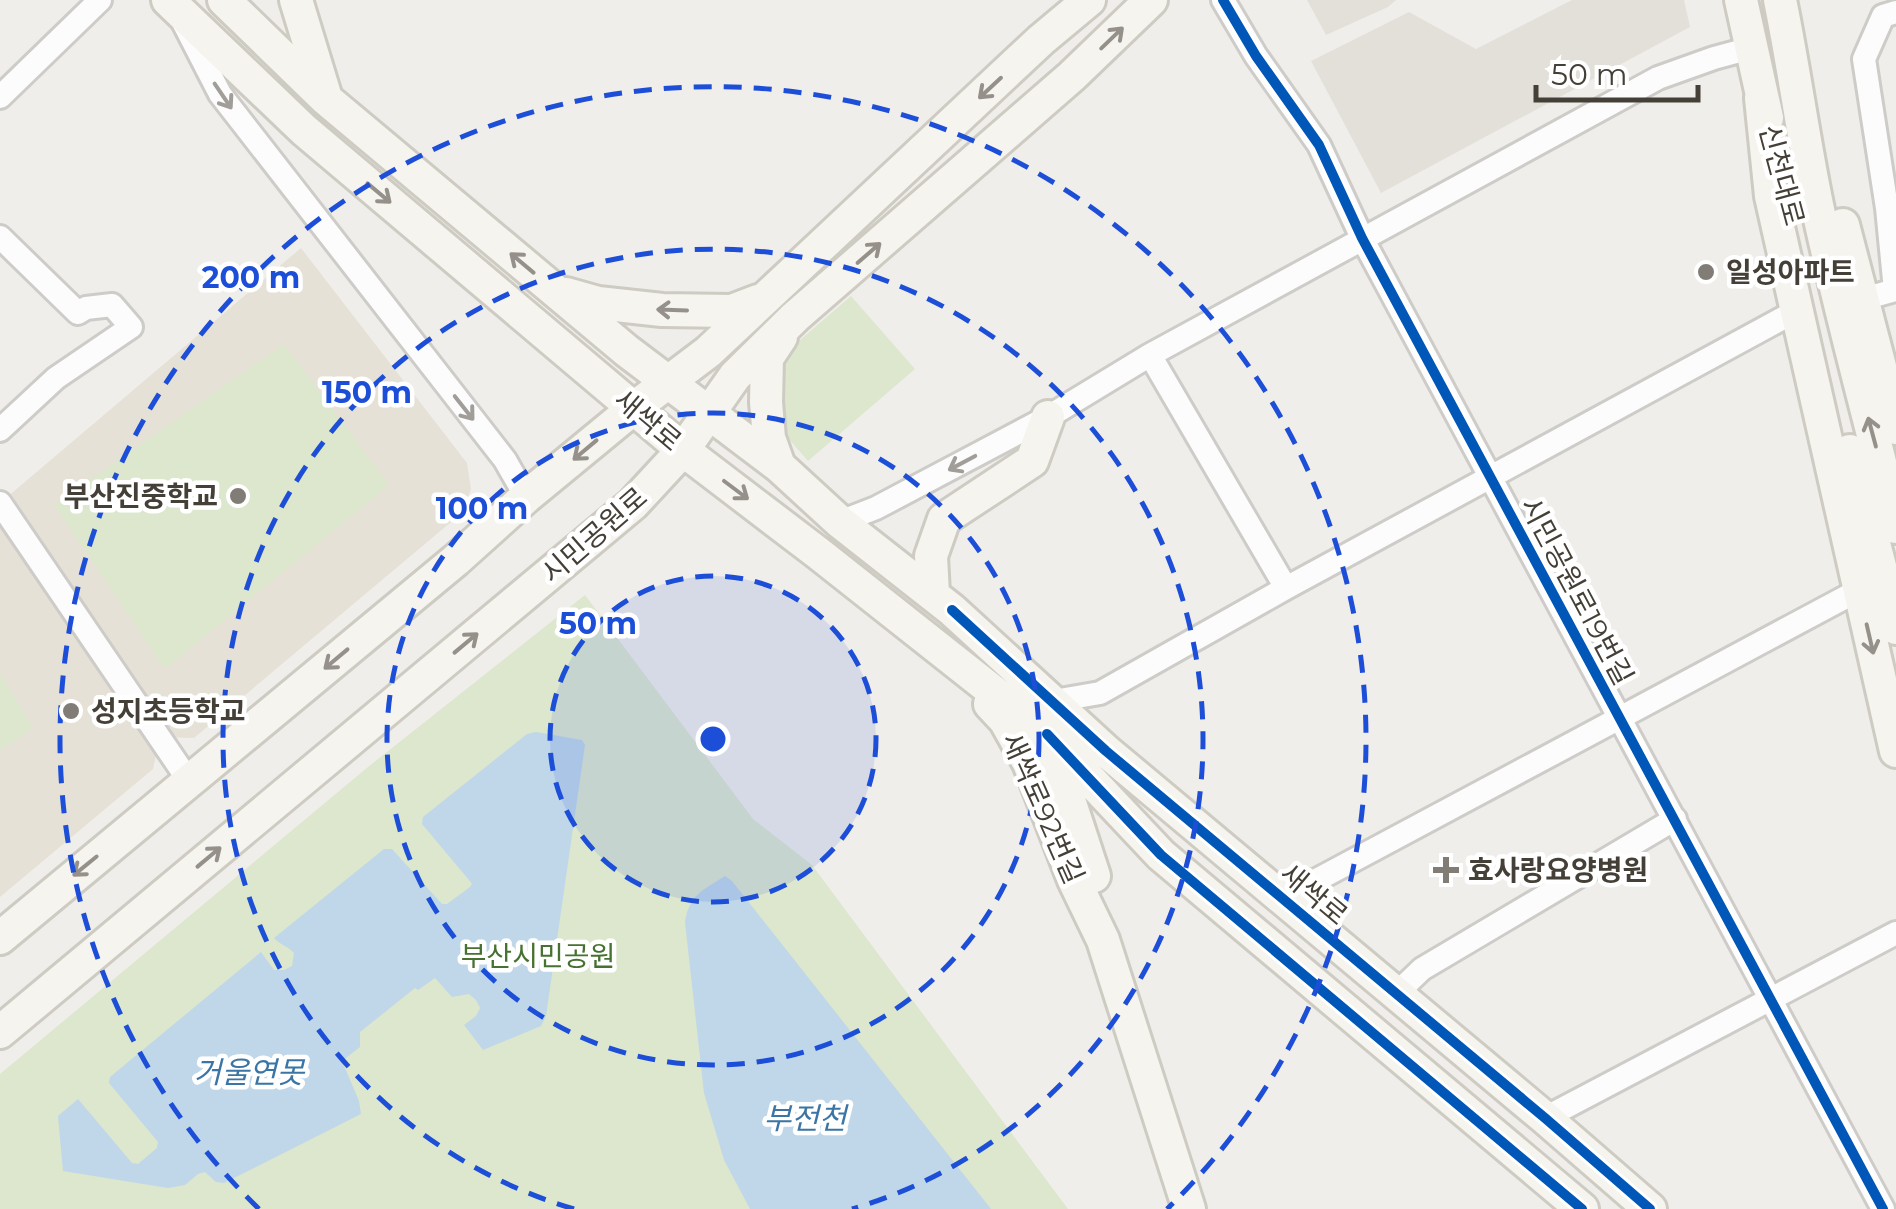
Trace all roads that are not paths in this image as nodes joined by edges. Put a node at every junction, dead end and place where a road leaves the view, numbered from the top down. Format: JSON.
{"nodes":[{"id":1,"x":100,"y":0,"type":"edge"},
{"id":2,"x":224,"y":0,"type":"edge"},
{"id":3,"x":296,"y":0,"type":"edge"},
{"id":4,"x":1088,"y":0,"type":"edge"},
{"id":5,"x":1151,"y":0,"type":"edge"},
{"id":6,"x":1222,"y":0,"type":"edge"},
{"id":7,"x":1741,"y":0,"type":"edge"},
{"id":8,"x":1780,"y":0,"type":"edge"},
{"id":9,"x":177,"y":3,"type":"edge"},
{"id":10,"x":1896,"y":12,"type":"edge"},
{"id":11,"x":1751,"y":48,"type":"junction"},
{"id":12,"x":1798,"y":87,"type":"junction"},
{"id":13,"x":0,"y":97,"type":"edge"},
{"id":14,"x":1762,"y":98,"type":"junction"},
{"id":15,"x":326,"y":100,"type":"junction"},
{"id":16,"x":0,"y":237,"type":"edge"},
{"id":17,"x":1362,"y":238,"type":"junction"},
{"id":18,"x":554,"y":290,"type":"junction"},
{"id":19,"x":1895,"y":290,"type":"edge"},
{"id":20,"x":767,"y":298,"type":"junction"},
{"id":21,"x":1863,"y":299,"type":"junction"},
{"id":22,"x":1896,"y":308,"type":"edge"},
{"id":23,"x":1796,"y":311,"type":"junction"},
{"id":24,"x":795,"y":317,"type":"junction"},
{"id":25,"x":1836,"y":344,"type":"junction"},
{"id":26,"x":1150,"y":356,"type":"junction"},
{"id":27,"x":666,"y":383,"type":"junction"},
{"id":28,"x":634,"y":408,"type":"junction"},
{"id":29,"x":710,"y":412,"type":"junction"},
{"id":30,"x":1048,"y":418,"type":"junction"},
{"id":31,"x":1896,"y":428,"type":"edge"},
{"id":32,"x":0,"y":430,"type":"edge"},
{"id":33,"x":683,"y":450,"type":"junction"},
{"id":34,"x":779,"y":466,"type":"junction"},
{"id":35,"x":1491,"y":477,"type":"junction"},
{"id":36,"x":526,"y":498,"type":"junction"},
{"id":37,"x":0,"y":503,"type":"edge"},
{"id":38,"x":840,"y":522,"type":"junction"},
{"id":39,"x":1896,"y":526,"type":"edge"},
{"id":40,"x":1286,"y":588,"type":"junction"},
{"id":41,"x":1859,"y":590,"type":"junction"},
{"id":42,"x":933,"y":594,"type":"junction"},
{"id":43,"x":1896,"y":628,"type":"edge"},
{"id":44,"x":930,"y":641,"type":"junction"},
{"id":45,"x":1054,"y":700,"type":"junction"},
{"id":46,"x":1620,"y":718,"type":"junction"},
{"id":47,"x":1048,"y":734,"type":"junction"},
{"id":48,"x":1896,"y":751,"type":"edge"},
{"id":49,"x":189,"y":780,"type":"junction"},
{"id":50,"x":1674,"y":820,"type":"junction"},
{"id":51,"x":1161,"y":854,"type":"junction"},
{"id":52,"x":1094,"y":872,"type":"junction"},
{"id":53,"x":1284,"y":898,"type":"junction"},
{"id":54,"x":1896,"y":934,"type":"edge"},
{"id":55,"x":0,"y":938,"type":"edge"},
{"id":56,"x":1103,"y":940,"type":"junction"},
{"id":57,"x":1397,"y":993,"type":"junction"},
{"id":58,"x":1771,"y":1000,"type":"junction"},
{"id":59,"x":0,"y":1032,"type":"edge"},
{"id":60,"x":1546,"y":1118,"type":"junction"},
{"id":61,"x":1188,"y":1209,"type":"edge"},
{"id":62,"x":1582,"y":1209,"type":"edge"},
{"id":63,"x":1650,"y":1209,"type":"edge"},
{"id":64,"x":1883,"y":1209,"type":"edge"}],
"edges":[{"from":1,"to":13,"type":"street"},
{"from":2,"to":15,"type":"main road","name":"새싹로"},
{"from":3,"to":15,"type":"main road"},
{"from":4,"to":20,"type":"main road","one_way":true},
{"from":24,"to":5,"type":"main road","name":"시민공원로","one_way":true},
{"from":6,"to":17,"type":"street","name":"시민공원로19번길"},
{"from":7,"to":11,"type":"main road","name":"신천대로"},
{"from":8,"to":12,"type":"main road","name":"신천대로"},
{"from":9,"to":28,"type":"main road","name":"새싹로","one_way":true},
{"from":9,"to":36,"type":"street","name":"새싹로","one_way":true},
{"from":10,"to":19,"type":"street"},
{"from":11,"to":14,"type":"main road","name":"신천대로"},
{"from":11,"to":17,"type":"street"},
{"from":12,"to":21,"type":"main road"},
{"from":12,"to":25,"type":"main road","name":"신천대로"},
{"from":14,"to":23,"type":"main road"},
{"from":14,"to":25,"type":"main road","name":"신천대로"},
{"from":18,"to":15,"type":"main road","name":"새싹로","one_way":true},
{"from":16,"to":32,"type":"street"},
{"from":17,"to":26,"type":"street"},
{"from":17,"to":35,"type":"street","name":"시민공원로19번길"},
{"from":20,"to":18,"type":"main road","one_way":true},
{"from":18,"to":27,"type":"main road","name":"새싹로"},
{"from":19,"to":21,"type":"street"},
{"from":19,"to":22,"type":"street"},
{"from":20,"to":27,"type":"main road"},
{"from":21,"to":31,"type":"main road"},
{"from":23,"to":35,"type":"street"},
{"from":23,"to":41,"type":"main road"},
{"from":24,"to":29,"type":"main road","name":"시민공원로"},
{"from":24,"to":34,"type":"main road"},
{"from":39,"to":25,"type":"main road","one_way":true},
{"from":25,"to":43,"type":"main road"},
{"from":26,"to":30,"type":"street"},
{"from":26,"to":40,"type":"street"},
{"from":27,"to":28,"type":"main road"},
{"from":27,"to":29,"type":"main road","name":"새싹로"},
{"from":28,"to":33,"type":"main road","name":"새싹로"},
{"from":28,"to":36,"type":"main road","one_way":true},
{"from":29,"to":33,"type":"main road","name":"시민공원로"},
{"from":29,"to":34,"type":"main road","name":"새싹로"},
{"from":30,"to":38,"type":"street","one_way":true},
{"from":30,"to":42,"type":"main road"},
{"from":33,"to":44,"type":"main road","name":"새싹로","one_way":true},
{"from":59,"to":33,"type":"main road","name":"시민공원로","one_way":true},
{"from":34,"to":38,"type":"main road","name":"새싹로"},
{"from":35,"to":40,"type":"street","name":"시민공원로19번길"},
{"from":35,"to":46,"type":"street","name":"시민공원로19번길"},
{"from":36,"to":49,"type":"main road","one_way":true},
{"from":37,"to":49,"type":"street"},
{"from":38,"to":42,"type":"main road","name":"새싹로"},
{"from":40,"to":45,"type":"street"},
{"from":41,"to":46,"type":"street","name":"시민공원로19번길"},
{"from":41,"to":48,"type":"main road","one_way":true},
{"from":42,"to":45,"type":"main road","name":"새싹로"},
{"from":44,"to":47,"type":"main road","name":"새싹로"},
{"from":44,"to":56,"type":"main road","name":"새싹로92번길"},
{"from":45,"to":47,"type":"main road","name":"새싹로92번길"},
{"from":45,"to":53,"type":"main road","name":"새싹로"},
{"from":46,"to":50,"type":"street","name":"시민공원로19번길"},
{"from":46,"to":53,"type":"street"},
{"from":47,"to":51,"type":"main road","name":"새싹로"},
{"from":47,"to":52,"type":"main road","name":"새싹로92번길"},
{"from":49,"to":55,"type":"main road","one_way":true},
{"from":50,"to":57,"type":"street"},
{"from":50,"to":58,"type":"street","name":"시민공원로19번길"},
{"from":51,"to":52,"type":"main road"},
{"from":51,"to":62,"type":"main road","name":"새싹로"},
{"from":52,"to":56,"type":"main road","name":"새싹로92번길"},
{"from":53,"to":57,"type":"main road","name":"새싹로"},
{"from":54,"to":58,"type":"street"},
{"from":56,"to":61,"type":"main road","name":"새싹로92번길"},
{"from":57,"to":60,"type":"main road","name":"새싹로"},
{"from":58,"to":60,"type":"street"},
{"from":58,"to":64,"type":"street","name":"시민공원로19번길"},
{"from":60,"to":63,"type":"main road","name":"새싹로"}]}
